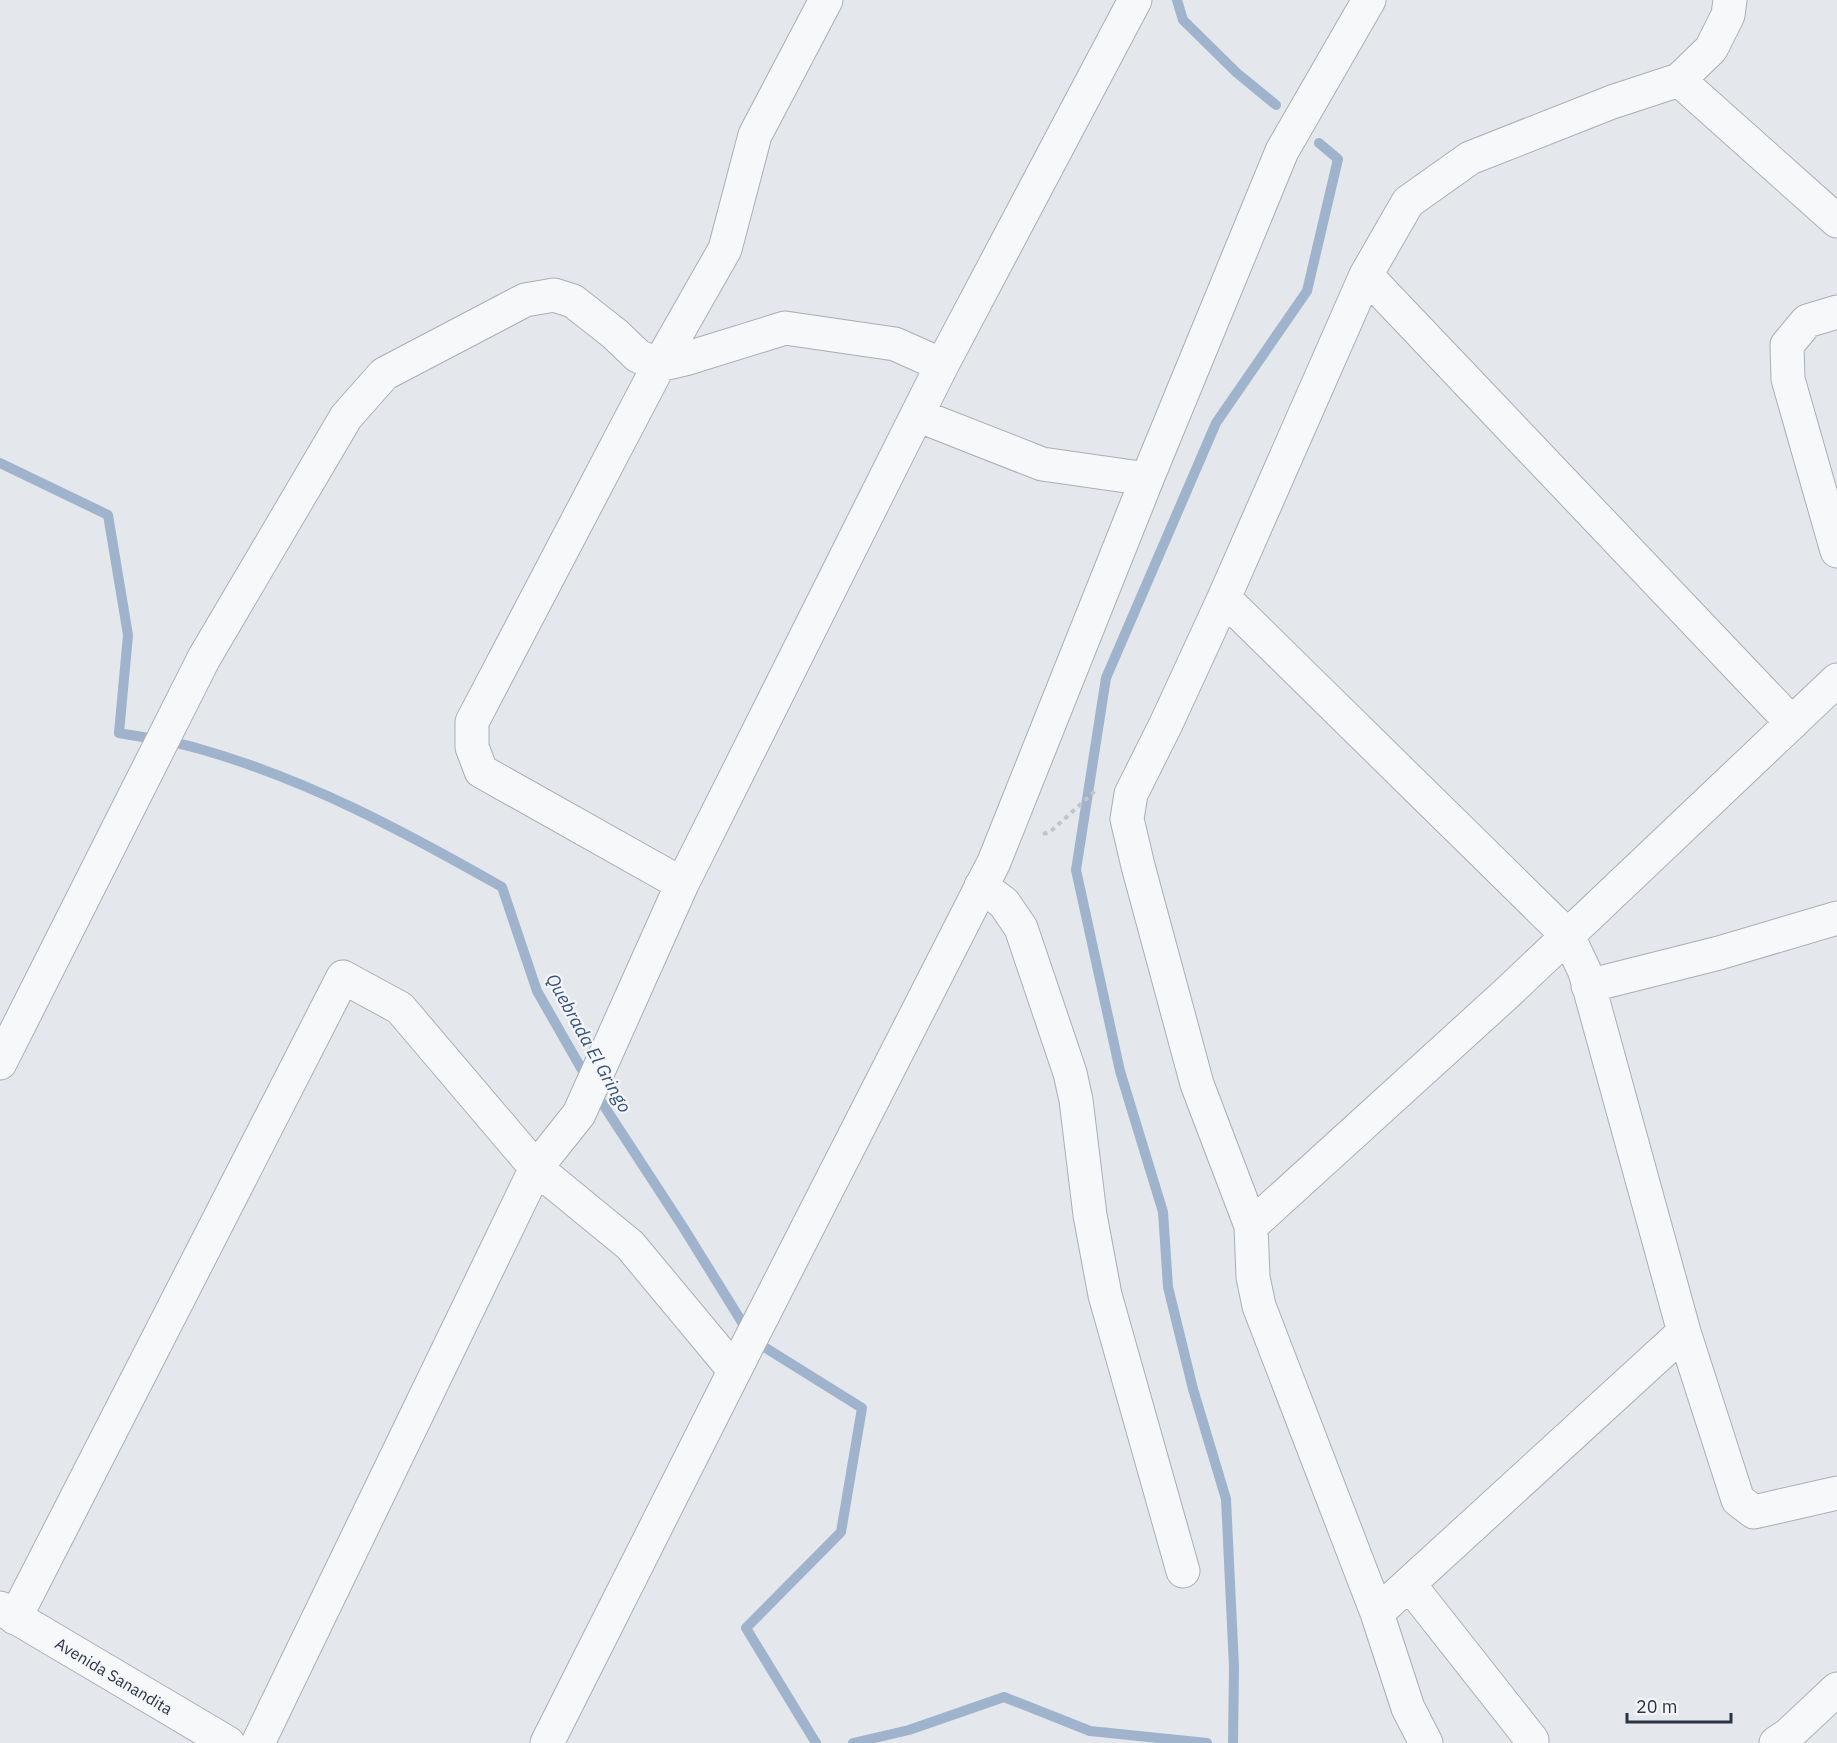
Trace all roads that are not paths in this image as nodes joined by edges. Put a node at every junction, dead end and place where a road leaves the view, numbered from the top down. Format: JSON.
{"nodes":[{"id":1,"x":826,"y":0,"type":"edge"},
{"id":2,"x":1135,"y":0,"type":"edge"},
{"id":3,"x":1369,"y":0,"type":"edge"},
{"id":4,"x":1730,"y":0,"type":"edge"},
{"id":5,"x":1679,"y":80,"type":"junction"},
{"id":6,"x":1837,"y":221,"type":"edge"},
{"id":7,"x":1366,"y":275,"type":"junction"},
{"id":8,"x":1837,"y":312,"type":"edge"},
{"id":9,"x":659,"y":365,"type":"junction"},
{"id":10,"x":942,"y":365,"type":"junction"},
{"id":11,"x":917,"y":415,"type":"junction"},
{"id":12,"x":1147,"y":479,"type":"junction"},
{"id":13,"x":1837,"y":551,"type":"edge"},
{"id":14,"x":1224,"y":598,"type":"junction"},
{"id":15,"x":1837,"y":680,"type":"edge"},
{"id":16,"x":1792,"y":723,"type":"junction"},
{"id":17,"x":682,"y":884,"type":"junction"},
{"id":18,"x":981,"y":886,"type":"junction"},
{"id":19,"x":1837,"y":918,"type":"edge"},
{"id":20,"x":1568,"y":936,"type":"junction"},
{"id":21,"x":1588,"y":986,"type":"junction"},
{"id":22,"x":0,"y":1063,"type":"edge"},
{"id":23,"x":536,"y":1168,"type":"junction"},
{"id":24,"x":1251,"y":1226,"type":"junction"},
{"id":25,"x":1684,"y":1332,"type":"junction"},
{"id":26,"x":737,"y":1365,"type":"junction"},
{"id":27,"x":1837,"y":1493,"type":"edge"},
{"id":28,"x":1183,"y":1571,"type":"dead end"},
{"id":29,"x":1409,"y":1584,"type":"junction"},
{"id":30,"x":8,"y":1613,"type":"edge"},
{"id":31,"x":1377,"y":1613,"type":"junction"},
{"id":32,"x":1837,"y":1689,"type":"edge"},
{"id":33,"x":1530,"y":1742,"type":"edge"},
{"id":34,"x":228,"y":1743,"type":"edge"},
{"id":35,"x":258,"y":1743,"type":"edge"},
{"id":36,"x":547,"y":1743,"type":"edge"},
{"id":37,"x":1426,"y":1743,"type":"edge"},
{"id":38,"x":1776,"y":1743,"type":"edge"}],
"edges":[{"from":1,"to":9,"type":"street"},
{"from":2,"to":10,"type":"street"},
{"from":3,"to":12,"type":"street"},
{"from":4,"to":5,"type":"street"},
{"from":5,"to":6,"type":"street"},
{"from":5,"to":7,"type":"street"},
{"from":7,"to":14,"type":"street"},
{"from":7,"to":16,"type":"street"},
{"from":8,"to":13,"type":"street"},
{"from":9,"to":10,"type":"street"},
{"from":9,"to":17,"type":"street"},
{"from":9,"to":22,"type":"street"},
{"from":10,"to":11,"type":"street"},
{"from":11,"to":12,"type":"street"},
{"from":11,"to":17,"type":"street"},
{"from":12,"to":18,"type":"street"},
{"from":14,"to":20,"type":"street"},
{"from":14,"to":24,"type":"street"},
{"from":15,"to":16,"type":"street"},
{"from":16,"to":20,"type":"street"},
{"from":17,"to":23,"type":"street"},
{"from":18,"to":26,"type":"street"},
{"from":18,"to":28,"type":"street"},
{"from":19,"to":21,"type":"street"},
{"from":20,"to":21,"type":"street"},
{"from":20,"to":24,"type":"street"},
{"from":21,"to":25,"type":"street"},
{"from":23,"to":26,"type":"street"},
{"from":23,"to":30,"type":"street"},
{"from":23,"to":35,"type":"street"},
{"from":24,"to":31,"type":"street"},
{"from":25,"to":27,"type":"street"},
{"from":25,"to":29,"type":"street"},
{"from":26,"to":36,"type":"street"},
{"from":29,"to":31,"type":"street"},
{"from":29,"to":33,"type":"street"},
{"from":30,"to":34,"type":"street","name":"Avenida Sanandita"},
{"from":31,"to":37,"type":"street"},
{"from":32,"to":38,"type":"street"}]}
